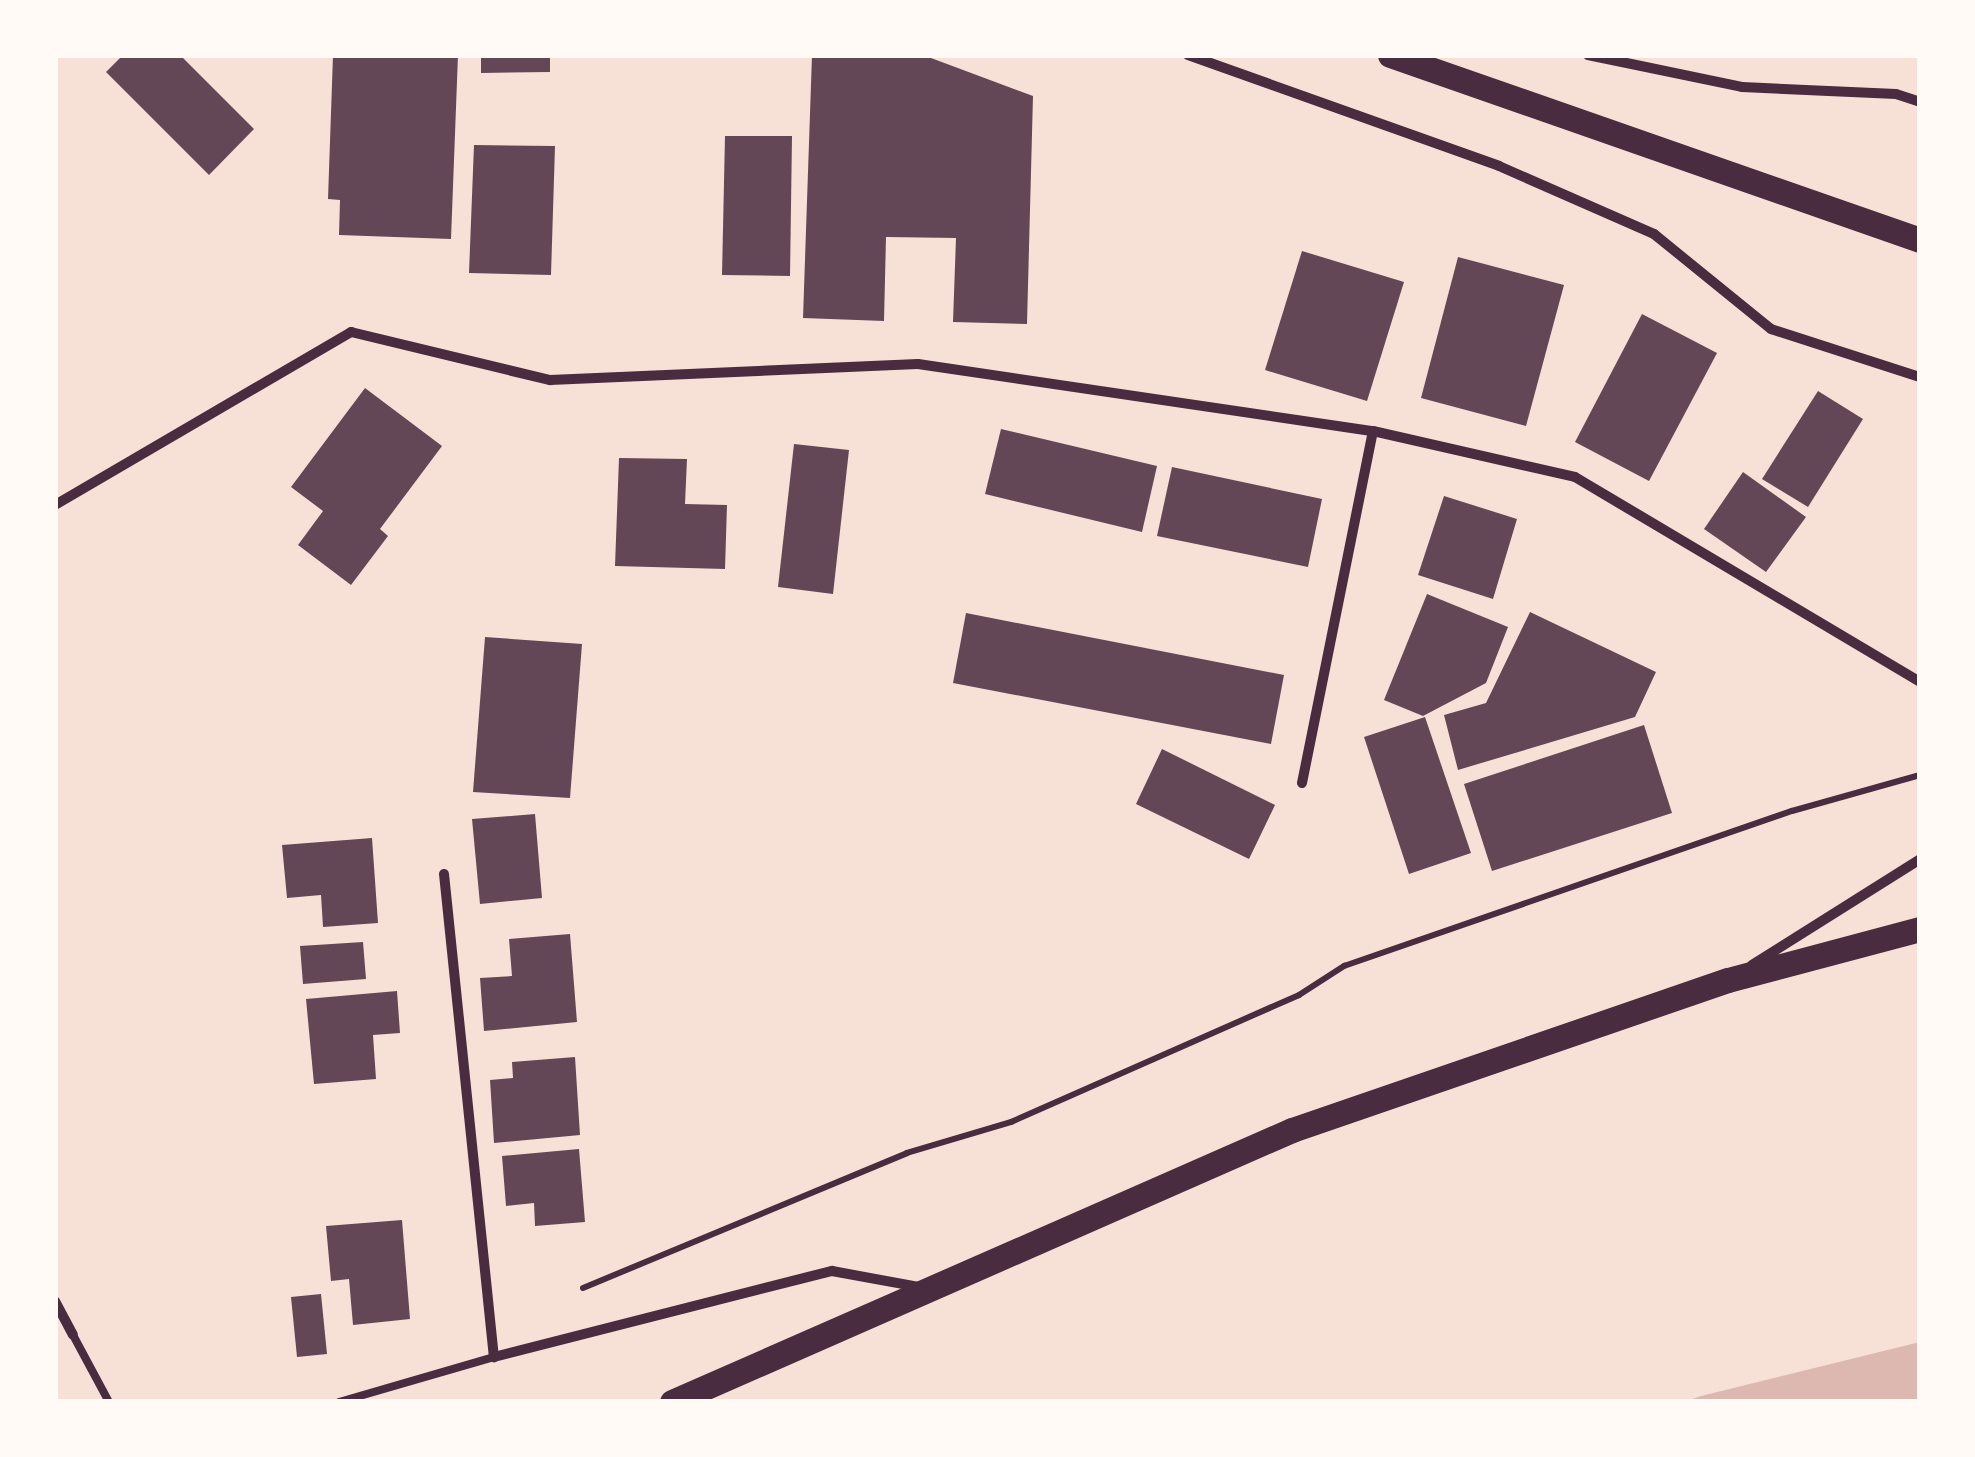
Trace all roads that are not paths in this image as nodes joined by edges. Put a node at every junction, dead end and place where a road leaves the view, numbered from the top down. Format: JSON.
{"nodes":[{"id":1,"x":1188,"y":55,"type":"edge"},
{"id":2,"x":1390,"y":55,"type":"edge"},
{"id":3,"x":1588,"y":55,"type":"edge"},
{"id":4,"x":1920,"y":102,"type":"edge"},
{"id":5,"x":1920,"y":240,"type":"edge"},
{"id":6,"x":1920,"y":376,"type":"edge"},
{"id":7,"x":1373,"y":431,"type":"junction"},
{"id":8,"x":55,"y":505,"type":"edge"},
{"id":9,"x":1920,"y":682,"type":"edge"},
{"id":10,"x":1302,"y":783,"type":"dead end"},
{"id":11,"x":1920,"y":859,"type":"edge"},
{"id":12,"x":444,"y":874,"type":"dead end"},
{"id":13,"x":1920,"y":929,"type":"edge"},
{"id":14,"x":1728,"y":980,"type":"junction"},
{"id":15,"x":928,"y":1288,"type":"junction"},
{"id":16,"x":55,"y":1301,"type":"edge"},
{"id":17,"x":73,"y":1335,"type":"joint"},
{"id":18,"x":494,"y":1357,"type":"junction"},
{"id":19,"x":109,"y":1402,"type":"edge"},
{"id":20,"x":340,"y":1402,"type":"edge"},
{"id":21,"x":672,"y":1402,"type":"edge"}],
"edges":[{"from":1,"to":6,"type":"street"},
{"from":2,"to":5,"type":"main road"},
{"from":3,"to":4,"type":"street"},
{"from":7,"to":8,"type":"street"},
{"from":7,"to":9,"type":"street"},
{"from":7,"to":10,"type":"street"},
{"from":11,"to":14,"type":"street"},
{"from":12,"to":18,"type":"street"},
{"from":13,"to":14,"type":"main road"},
{"from":14,"to":15,"type":"main road"},
{"from":15,"to":18,"type":"street"},
{"from":15,"to":21,"type":"main road"},
{"from":16,"to":17,"type":"street"},
{"from":17,"to":19,"type":"lane"},
{"from":18,"to":20,"type":"lane"}]}
